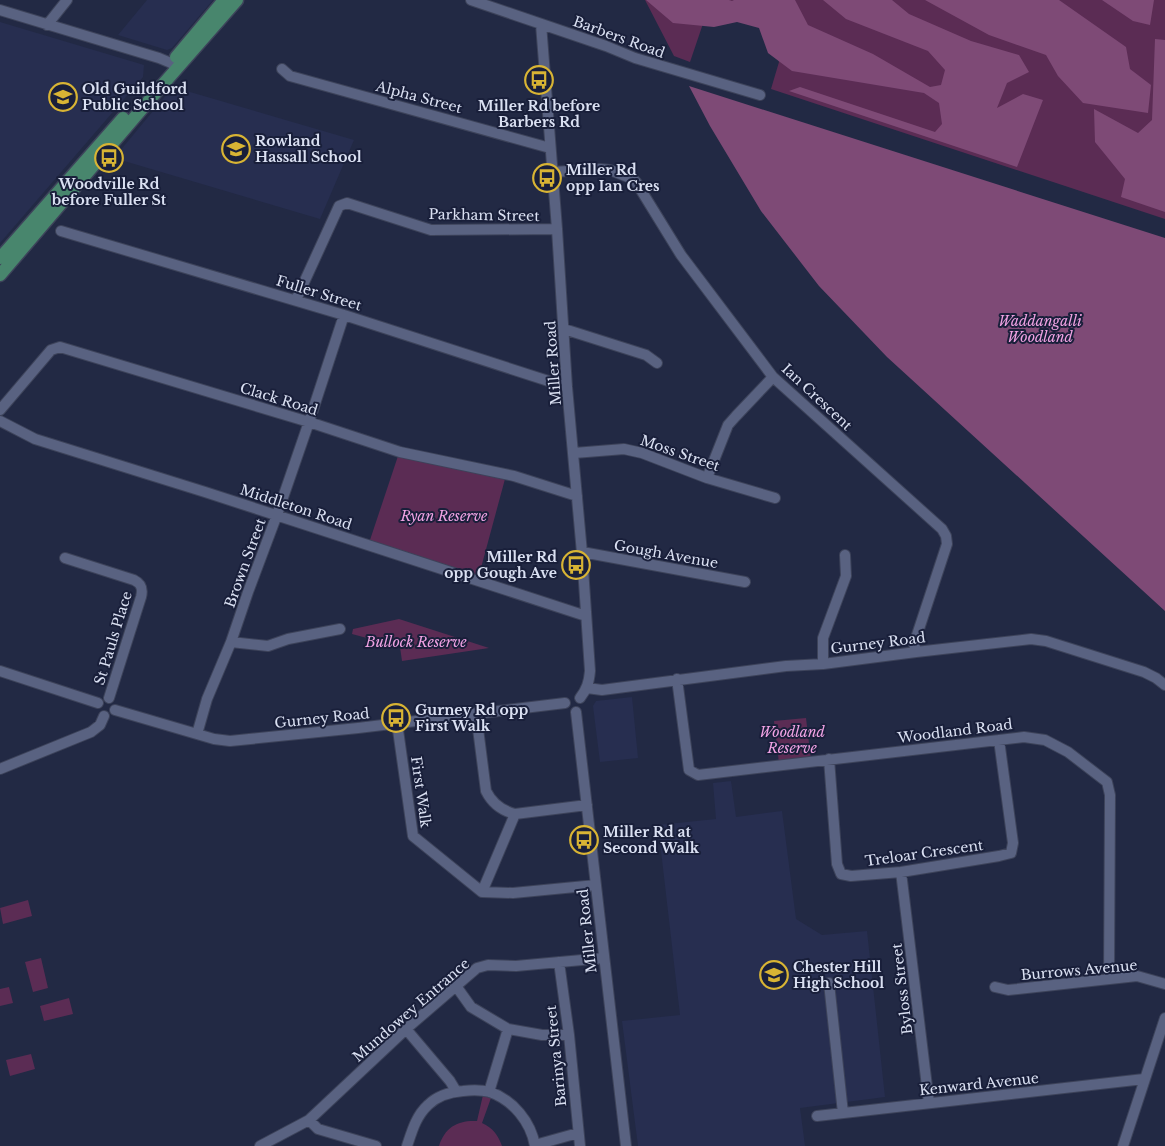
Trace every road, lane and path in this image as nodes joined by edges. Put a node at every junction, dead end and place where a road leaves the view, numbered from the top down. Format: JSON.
{"nodes":[{"id":1,"x":67,"y":0,"type":"edge"},
{"id":2,"x":224,"y":0,"type":"edge"},
{"id":3,"x":237,"y":0,"type":"edge"},
{"id":4,"x":471,"y":0,"type":"edge"},
{"id":5,"x":501,"y":5,"type":"edge"},
{"id":6,"x":0,"y":10,"type":"edge"},
{"id":7,"x":541,"y":24,"type":"junction"},
{"id":8,"x":47,"y":25,"type":"junction"},
{"id":9,"x":174,"y":65,"type":"junction"},
{"id":10,"x":282,"y":69,"type":"dead end"},
{"id":11,"x":760,"y":95,"type":"dead end"},
{"id":12,"x":550,"y":148,"type":"junction"},
{"id":13,"x":552,"y":172,"type":"junction"},
{"id":14,"x":557,"y":229,"type":"junction"},
{"id":15,"x":61,"y":232,"type":"dead end"},
{"id":16,"x":0,"y":258,"type":"edge"},
{"id":17,"x":0,"y":275,"type":"edge"},
{"id":18,"x":296,"y":300,"type":"junction"},
{"id":19,"x":344,"y":315,"type":"junction"},
{"id":20,"x":564,"y":328,"type":"junction"},
{"id":21,"x":657,"y":363,"type":"dead end"},
{"id":22,"x":773,"y":377,"type":"junction"},
{"id":23,"x":567,"y":387,"type":"junction"},
{"id":24,"x":0,"y":410,"type":"edge"},
{"id":25,"x":0,"y":421,"type":"edge"},
{"id":26,"x":309,"y":422,"type":"junction"},
{"id":27,"x":574,"y":453,"type":"junction"},
{"id":28,"x":707,"y":478,"type":"junction"},
{"id":29,"x":577,"y":496,"type":"junction"},
{"id":30,"x":775,"y":498,"type":"dead end"},
{"id":31,"x":276,"y":515,"type":"junction"},
{"id":32,"x":582,"y":553,"type":"junction"},
{"id":33,"x":845,"y":555,"type":"dead end"},
{"id":34,"x":65,"y":558,"type":"dead end"},
{"id":35,"x":745,"y":582,"type":"dead end"},
{"id":36,"x":586,"y":616,"type":"junction"},
{"id":37,"x":340,"y":629,"type":"dead end"},
{"id":38,"x":232,"y":642,"type":"junction"},
{"id":39,"x":916,"y":652,"type":"junction"},
{"id":40,"x":823,"y":664,"type":"junction"},
{"id":41,"x":0,"y":671,"type":"edge"},
{"id":42,"x":677,"y":680,"type":"junction"},
{"id":43,"x":1165,"y":684,"type":"edge"},
{"id":44,"x":587,"y":688,"type":"junction"},
{"id":45,"x":109,"y":698,"type":"junction"},
{"id":46,"x":580,"y":698,"type":"junction"},
{"id":47,"x":98,"y":703,"type":"junction"},
{"id":48,"x":565,"y":703,"type":"junction"},
{"id":49,"x":115,"y":710,"type":"junction"},
{"id":50,"x":576,"y":712,"type":"junction"},
{"id":51,"x":476,"y":713,"type":"junction"},
{"id":52,"x":104,"y":716,"type":"junction"},
{"id":53,"x":397,"y":723,"type":"junction"},
{"id":54,"x":197,"y":734,"type":"junction"},
{"id":55,"x":999,"y":740,"type":"junction"},
{"id":56,"x":829,"y":759,"type":"junction"},
{"id":57,"x":0,"y":769,"type":"edge"},
{"id":58,"x":587,"y":805,"type":"junction"},
{"id":59,"x":515,"y":814,"type":"junction"},
{"id":60,"x":901,"y":872,"type":"junction"},
{"id":61,"x":596,"y":885,"type":"junction"},
{"id":62,"x":482,"y":892,"type":"junction"},
{"id":63,"x":604,"y":958,"type":"junction"},
{"id":64,"x":559,"y":962,"type":"junction"},
{"id":65,"x":1109,"y":979,"type":"junction"},
{"id":66,"x":828,"y":983,"type":"dead end"},
{"id":67,"x":1165,"y":984,"type":"edge"},
{"id":68,"x":456,"y":986,"type":"junction"},
{"id":69,"x":995,"y":987,"type":"dead end"},
{"id":70,"x":1165,"y":1018,"type":"edge"},
{"id":71,"x":406,"y":1029,"type":"junction"},
{"id":72,"x":508,"y":1029,"type":"junction"},
{"id":73,"x":569,"y":1035,"type":"junction"},
{"id":74,"x":1144,"y":1079,"type":"junction"},
{"id":75,"x":456,"y":1091,"type":"junction"},
{"id":76,"x":489,"y":1092,"type":"junction"},
{"id":77,"x":929,"y":1103,"type":"junction"},
{"id":78,"x":843,"y":1113,"type":"junction"},
{"id":79,"x":817,"y":1116,"type":"dead end"},
{"id":80,"x":309,"y":1120,"type":"junction"},
{"id":81,"x":578,"y":1133,"type":"junction"},
{"id":82,"x":535,"y":1145,"type":"edge"},
{"id":83,"x":260,"y":1146,"type":"edge"},
{"id":84,"x":376,"y":1146,"type":"edge"},
{"id":85,"x":407,"y":1146,"type":"edge"},
{"id":86,"x":580,"y":1146,"type":"edge"},
{"id":87,"x":626,"y":1146,"type":"edge"},
{"id":88,"x":1123,"y":1146,"type":"edge"}],
"edges":[{"from":1,"to":8,"type":"street"},
{"from":2,"to":9,"type":"main road"},
{"from":3,"to":9,"type":"main road"},
{"from":4,"to":5,"type":"street","name":"Barbers Road"},
{"from":5,"to":7,"type":"street","name":"Barbers Road"},
{"from":6,"to":8,"type":"street"},
{"from":7,"to":11,"type":"street","name":"Barbers Road"},
{"from":7,"to":12,"type":"street","name":"Miller Road"},
{"from":8,"to":9,"type":"street"},
{"from":9,"to":16,"type":"main road"},
{"from":9,"to":17,"type":"main road"},
{"from":10,"to":12,"type":"street","name":"Alpha Street"},
{"from":12,"to":13,"type":"street","name":"Miller Road"},
{"from":13,"to":14,"type":"street","name":"Miller Road"},
{"from":13,"to":22,"type":"street","name":"Ian Crescent"},
{"from":14,"to":18,"type":"street","name":"Parkham Street"},
{"from":14,"to":20,"type":"street","name":"Miller Road"},
{"from":15,"to":18,"type":"street","name":"Fuller Street"},
{"from":18,"to":19,"type":"street","name":"Fuller Street"},
{"from":19,"to":23,"type":"street","name":"Fuller Street"},
{"from":19,"to":26,"type":"street","name":"Brown Street"},
{"from":20,"to":21,"type":"street"},
{"from":20,"to":23,"type":"street","name":"Miller Road"},
{"from":22,"to":28,"type":"street"},
{"from":22,"to":39,"type":"street","name":"Ian Crescent"},
{"from":23,"to":27,"type":"street","name":"Miller Road"},
{"from":24,"to":26,"type":"street","name":"Clack Road"},
{"from":25,"to":31,"type":"street","name":"Middleton Road"},
{"from":26,"to":29,"type":"street","name":"Clack Road"},
{"from":26,"to":31,"type":"street","name":"Brown Street"},
{"from":27,"to":28,"type":"street","name":"Moss Street"},
{"from":27,"to":29,"type":"street","name":"Miller Road"},
{"from":28,"to":30,"type":"street","name":"Moss Street"},
{"from":29,"to":32,"type":"street","name":"Miller Road"},
{"from":31,"to":36,"type":"street","name":"Middleton Road"},
{"from":31,"to":38,"type":"street","name":"Brown Street"},
{"from":32,"to":35,"type":"street","name":"Gough Avenue"},
{"from":32,"to":36,"type":"street","name":"Miller Road"},
{"from":33,"to":40,"type":"street"},
{"from":34,"to":45,"type":"street","name":"St Pauls Place"},
{"from":36,"to":44,"type":"street","name":"Miller Road"},
{"from":37,"to":38,"type":"street"},
{"from":38,"to":54,"type":"street","name":"Brown Street"},
{"from":39,"to":40,"type":"street","name":"Gurney Road"},
{"from":39,"to":43,"type":"street","name":"Gurney Road"},
{"from":40,"to":42,"type":"street","name":"Gurney Road"},
{"from":41,"to":47,"type":"street"},
{"from":42,"to":44,"type":"street","name":"Gurney Road"},
{"from":42,"to":56,"type":"street","name":"Woodland Road"},
{"from":44,"to":46,"type":"street","name":"Miller Road"},
{"from":45,"to":47,"type":"street"},
{"from":45,"to":49,"type":"street"},
{"from":46,"to":48,"type":"street"},
{"from":46,"to":50,"type":"street"},
{"from":47,"to":52,"type":"street"},
{"from":48,"to":50,"type":"street"},
{"from":48,"to":51,"type":"street","name":"Gurney Road"},
{"from":49,"to":52,"type":"street"},
{"from":49,"to":54,"type":"street","name":"Gurney Road"},
{"from":50,"to":58,"type":"street","name":"Miller Road"},
{"from":51,"to":53,"type":"street","name":"Gurney Road"},
{"from":51,"to":59,"type":"street"},
{"from":52,"to":57,"type":"street"},
{"from":53,"to":54,"type":"street","name":"Gurney Road"},
{"from":53,"to":62,"type":"street","name":"First Walk"},
{"from":55,"to":56,"type":"street","name":"Woodland Road"},
{"from":55,"to":60,"type":"street","name":"Treloar Crescent"},
{"from":55,"to":65,"type":"street","name":"Woodland Road"},
{"from":56,"to":60,"type":"street","name":"Treloar Crescent"},
{"from":58,"to":59,"type":"street"},
{"from":58,"to":61,"type":"street","name":"Miller Road"},
{"from":59,"to":62,"type":"street"},
{"from":60,"to":77,"type":"street","name":"Byloss Street"},
{"from":61,"to":62,"type":"street"},
{"from":61,"to":63,"type":"street","name":"Miller Road"},
{"from":63,"to":64,"type":"street","name":"Mundowey Entrance"},
{"from":63,"to":87,"type":"street","name":"Miller Road"},
{"from":64,"to":68,"type":"street","name":"Mundowey Entrance"},
{"from":64,"to":73,"type":"street","name":"Barinya Street"},
{"from":65,"to":67,"type":"street","name":"Burrows Avenue"},
{"from":65,"to":69,"type":"street","name":"Burrows Avenue"},
{"from":66,"to":78,"type":"street"},
{"from":68,"to":71,"type":"street","name":"Mundowey Entrance"},
{"from":68,"to":72,"type":"street"},
{"from":70,"to":74,"type":"street"},
{"from":71,"to":75,"type":"street"},
{"from":71,"to":80,"type":"street","name":"Mundowey Entrance"},
{"from":72,"to":73,"type":"street"},
{"from":72,"to":76,"type":"street"},
{"from":73,"to":81,"type":"street","name":"Barinya Street"},
{"from":74,"to":77,"type":"street","name":"Kenward Avenue"},
{"from":74,"to":88,"type":"street"},
{"from":75,"to":76,"type":"street"},
{"from":75,"to":85,"type":"street"},
{"from":76,"to":82,"type":"street"},
{"from":77,"to":78,"type":"street","name":"Kenward Avenue"},
{"from":78,"to":79,"type":"street","name":"Kenward Avenue"},
{"from":80,"to":83,"type":"street","name":"Mundowey Entrance"},
{"from":80,"to":84,"type":"street"},
{"from":81,"to":82,"type":"street"},
{"from":81,"to":86,"type":"street","name":"Barinya Street"}]}
